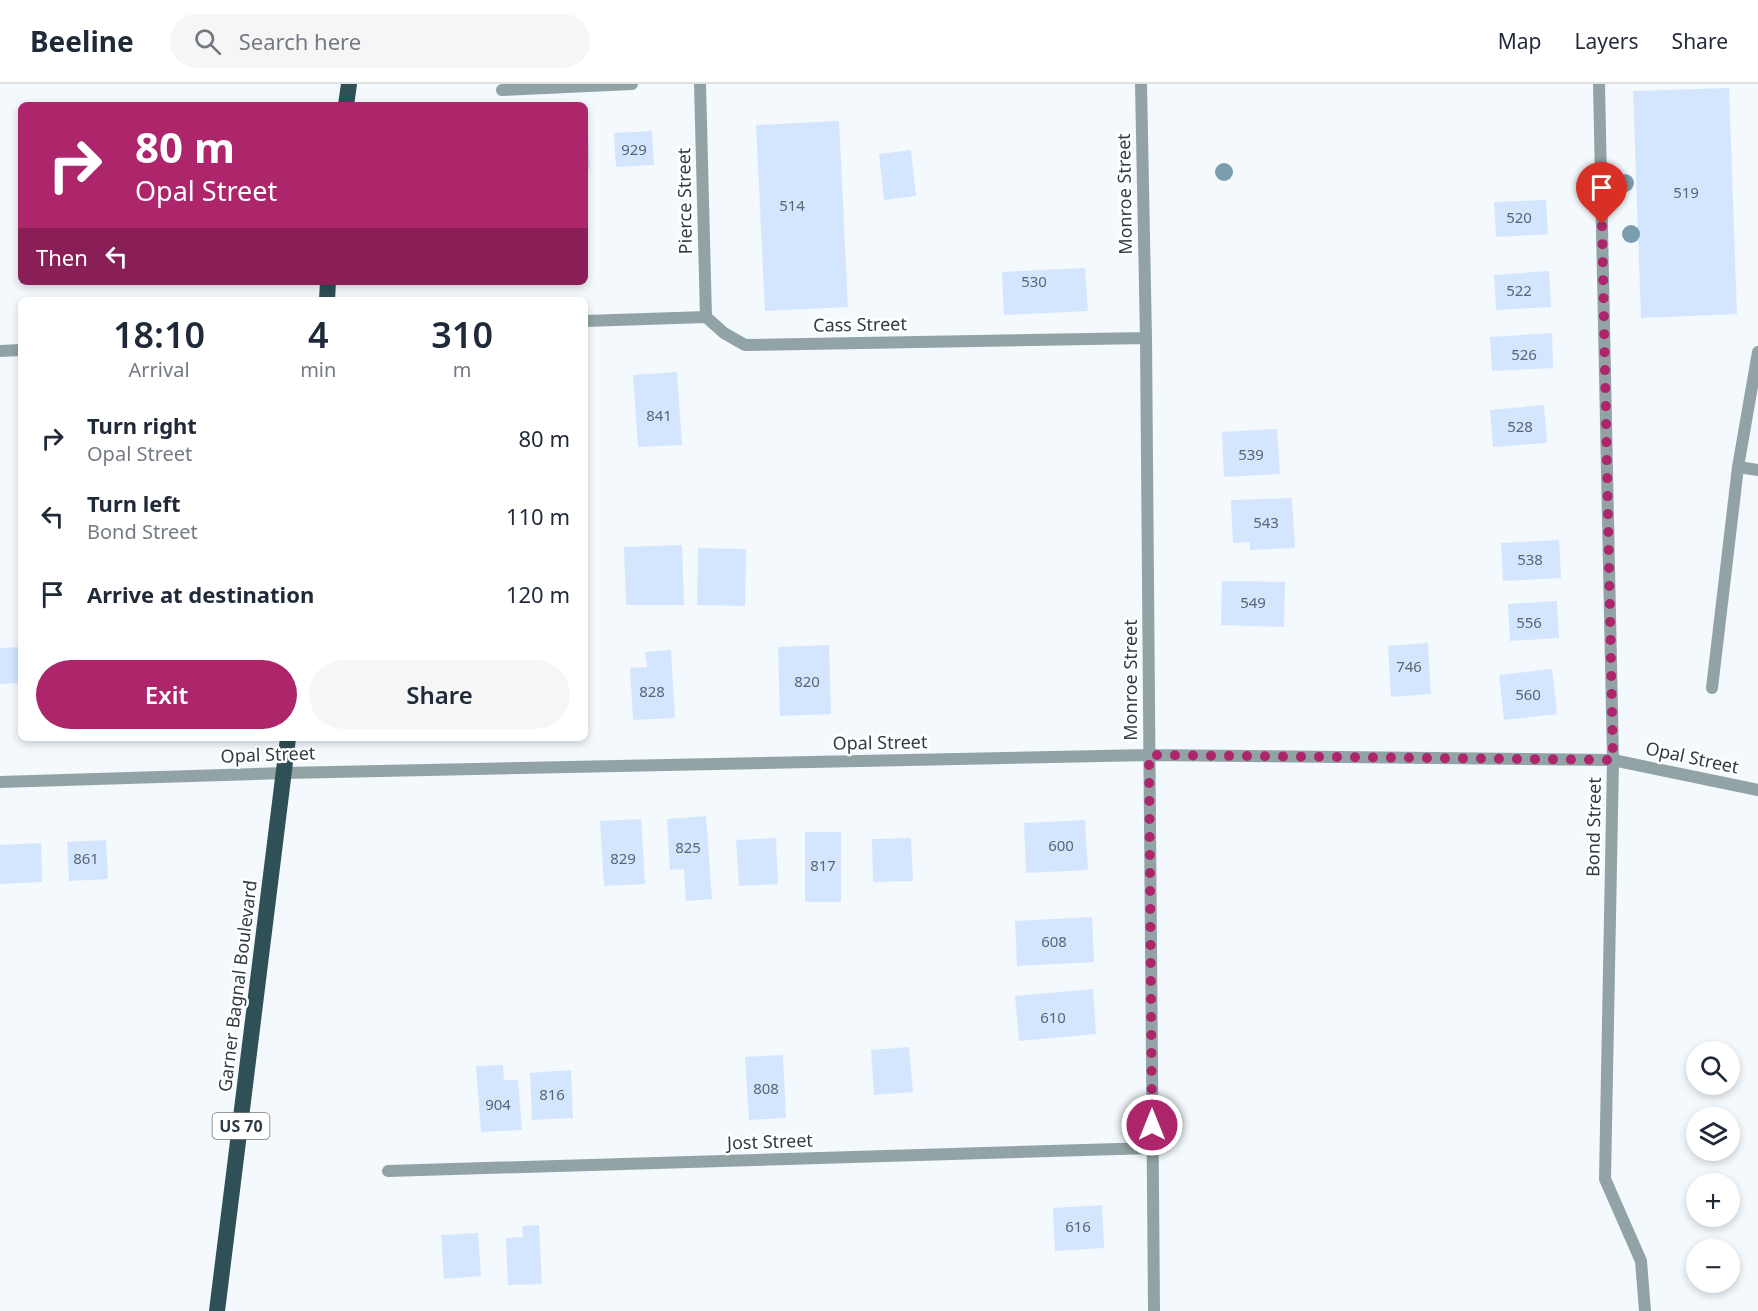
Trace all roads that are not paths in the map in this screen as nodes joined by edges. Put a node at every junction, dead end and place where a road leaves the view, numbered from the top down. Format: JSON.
{"nodes":[{"id":1,"x":349,"y":84,"type":"edge"},
{"id":2,"x":632,"y":84,"type":"edge"},
{"id":3,"x":700,"y":84,"type":"edge"},
{"id":4,"x":1141,"y":84,"type":"edge"},
{"id":5,"x":1599,"y":84,"type":"edge"},
{"id":6,"x":501,"y":90,"type":"dead end"},
{"id":7,"x":346,"y":102,"type":"edge"},
{"id":8,"x":706,"y":317,"type":"junction"},
{"id":9,"x":588,"y":321,"type":"edge"},
{"id":10,"x":1146,"y":338,"type":"junction"},
{"id":11,"x":18,"y":350,"type":"edge"},
{"id":12,"x":0,"y":351,"type":"edge"},
{"id":13,"x":1758,"y":352,"type":"edge"},
{"id":14,"x":1738,"y":467,"type":"junction"},
{"id":15,"x":1758,"y":470,"type":"edge"},
{"id":16,"x":1712,"y":688,"type":"dead end"},
{"id":17,"x":288,"y":741,"type":"edge"},
{"id":18,"x":1149,"y":755,"type":"junction"},
{"id":19,"x":1613,"y":760,"type":"junction"},
{"id":20,"x":285,"y":773,"type":"junction"},
{"id":21,"x":0,"y":782,"type":"edge"},
{"id":22,"x":1758,"y":790,"type":"edge"},
{"id":23,"x":1152,"y":1148,"type":"junction"},
{"id":24,"x":388,"y":1171,"type":"dead end"},
{"id":25,"x":217,"y":1311,"type":"edge"},
{"id":26,"x":1154,"y":1311,"type":"edge"},
{"id":27,"x":1645,"y":1311,"type":"edge"}],
"edges":[{"from":1,"to":7,"type":"highway"},
{"from":2,"to":6,"type":"street"},
{"from":3,"to":8,"type":"street","name":"Pierce Street"},
{"from":4,"to":10,"type":"street","name":"Monroe Street"},
{"from":5,"to":19,"type":"street","name":"Bond Street"},
{"from":8,"to":9,"type":"street"},
{"from":8,"to":10,"type":"street","name":"Cass Street"},
{"from":10,"to":18,"type":"street","name":"Monroe Street"},
{"from":11,"to":12,"type":"street"},
{"from":13,"to":14,"type":"street"},
{"from":14,"to":15,"type":"street"},
{"from":14,"to":16,"type":"street"},
{"from":17,"to":20,"type":"highway","name":"Garner Bagnal Boulevard","number":"US 70"},
{"from":18,"to":19,"type":"street","name":"Opal Street"},
{"from":18,"to":20,"type":"street","name":"Opal Street"},
{"from":18,"to":23,"type":"street","name":"Monroe Street"},
{"from":19,"to":22,"type":"street","name":"Opal Street"},
{"from":19,"to":27,"type":"street","name":"Bond Street"},
{"from":20,"to":21,"type":"street","name":"Opal Street"},
{"from":20,"to":25,"type":"highway","name":"Garner Bagnal Boulevard","number":"US 70"},
{"from":23,"to":24,"type":"street","name":"Jost Street"},
{"from":23,"to":26,"type":"street","name":"Monroe Street"}]}
